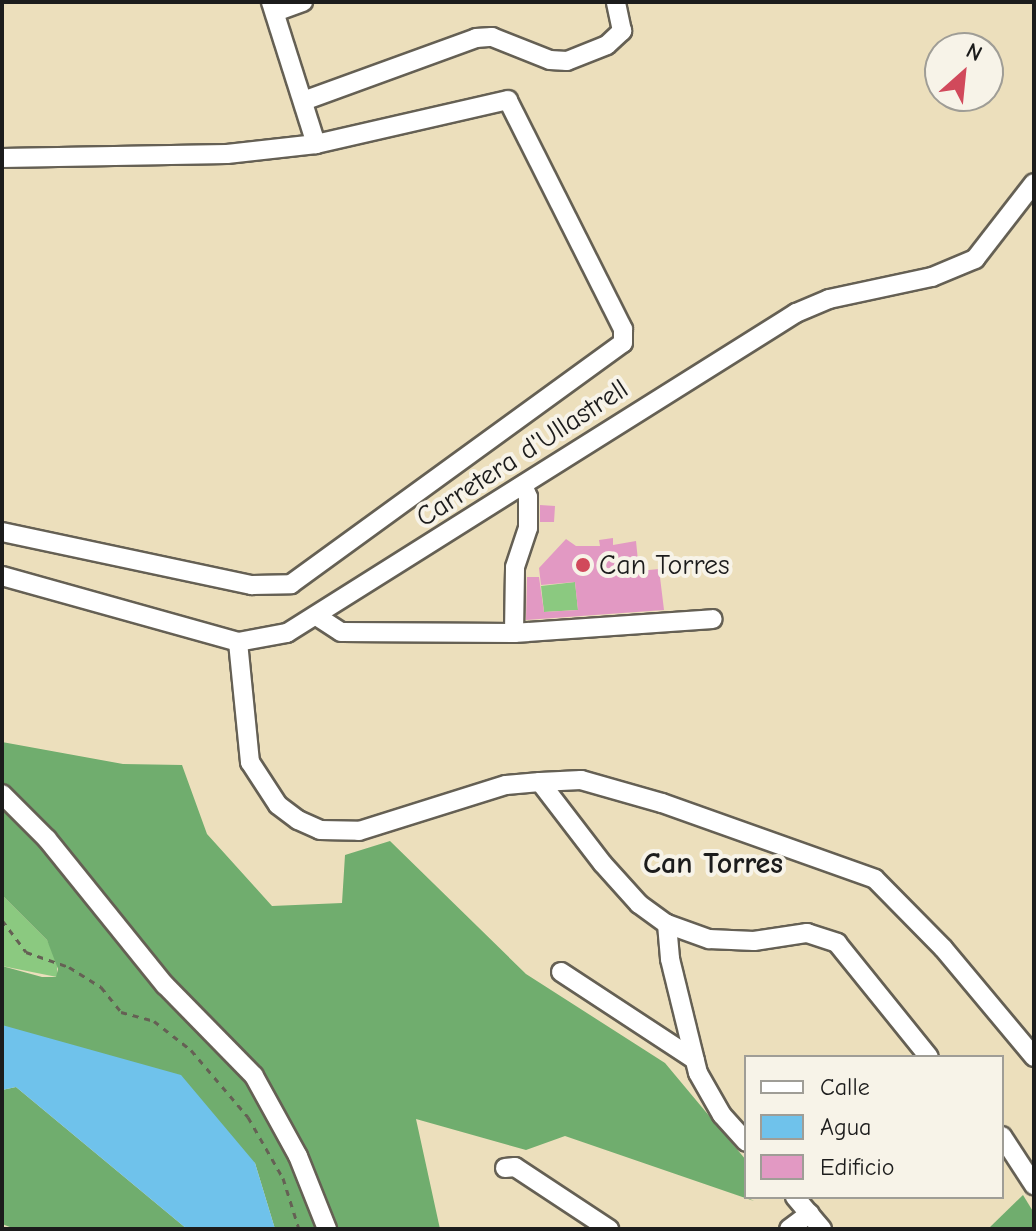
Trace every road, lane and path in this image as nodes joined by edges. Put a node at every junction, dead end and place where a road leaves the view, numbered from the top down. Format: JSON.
{"nodes":[{"id":1,"x":303,"y":2,"type":"edge"},
{"id":2,"x":616,"y":2,"type":"edge"},
{"id":3,"x":273,"y":7,"type":"edge"},
{"id":4,"x":306,"y":100,"type":"junction"},
{"id":5,"x":316,"y":144,"type":"junction"},
{"id":6,"x":2,"y":158,"type":"edge"},
{"id":7,"x":1034,"y":183,"type":"edge"},
{"id":8,"x":523,"y":485,"type":"junction"},
{"id":9,"x":2,"y":532,"type":"edge"},
{"id":10,"x":2,"y":576,"type":"edge"},
{"id":11,"x":318,"y":617,"type":"junction"},
{"id":12,"x":713,"y":619,"type":"dead end"},
{"id":13,"x":514,"y":633,"type":"junction"},
{"id":14,"x":238,"y":642,"type":"junction"},
{"id":15,"x":540,"y":782,"type":"junction"},
{"id":16,"x":2,"y":794,"type":"edge"},
{"id":17,"x":2,"y":920,"type":"edge"},
{"id":18,"x":667,"y":924,"type":"junction"},
{"id":19,"x":561,"y":972,"type":"dead end"},
{"id":20,"x":927,"y":1055,"type":"edge"},
{"id":21,"x":1034,"y":1057,"type":"edge"},
{"id":22,"x":695,"y":1060,"type":"junction"},
{"id":23,"x":1004,"y":1139,"type":"edge"},
{"id":24,"x":744,"y":1140,"type":"edge"},
{"id":25,"x":505,"y":1168,"type":"dead end"},
{"id":26,"x":1034,"y":1185,"type":"edge"},
{"id":27,"x":797,"y":1199,"type":"edge"},
{"id":28,"x":810,"y":1213,"type":"junction"},
{"id":29,"x":299,"y":1229,"type":"edge"},
{"id":30,"x":327,"y":1229,"type":"edge"},
{"id":31,"x":609,"y":1229,"type":"edge"},
{"id":32,"x":789,"y":1229,"type":"edge"},
{"id":33,"x":822,"y":1229,"type":"edge"}],
"edges":[{"from":1,"to":3,"type":"street"},
{"from":2,"to":4,"type":"street"},
{"from":3,"to":4,"type":"street"},
{"from":4,"to":5,"type":"street"},
{"from":5,"to":6,"type":"street"},
{"from":5,"to":9,"type":"street"},
{"from":7,"to":8,"type":"street","name":"Carretera d'Ullastrell"},
{"from":8,"to":11,"type":"street","name":"Carretera d'Ullastrell"},
{"from":8,"to":13,"type":"street"},
{"from":10,"to":14,"type":"street","name":"Carretera d'Ullastrell"},
{"from":11,"to":13,"type":"street"},
{"from":11,"to":14,"type":"street","name":"Carretera d'Ullastrell"},
{"from":12,"to":13,"type":"street"},
{"from":14,"to":15,"type":"street"},
{"from":15,"to":18,"type":"street"},
{"from":15,"to":21,"type":"street"},
{"from":16,"to":30,"type":"street"},
{"from":17,"to":29,"type":"path"},
{"from":18,"to":20,"type":"street"},
{"from":18,"to":22,"type":"street"},
{"from":19,"to":22,"type":"street"},
{"from":22,"to":24,"type":"street"},
{"from":23,"to":26,"type":"street"},
{"from":25,"to":31,"type":"street"},
{"from":27,"to":28,"type":"street"},
{"from":28,"to":32,"type":"street"},
{"from":28,"to":33,"type":"street"}]}
